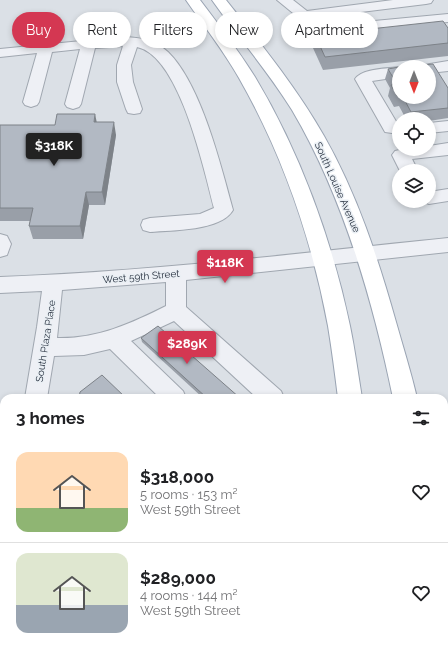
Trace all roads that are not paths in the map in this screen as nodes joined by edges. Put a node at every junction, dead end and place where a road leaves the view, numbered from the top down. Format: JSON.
{"nodes":[{"id":1,"x":193,"y":0,"type":"edge"},
{"id":2,"x":220,"y":0,"type":"edge"},
{"id":3,"x":284,"y":0,"type":"edge"},
{"id":4,"x":324,"y":0,"type":"edge"},
{"id":5,"x":420,"y":1,"type":"edge"},
{"id":6,"x":374,"y":3,"type":"edge"},
{"id":7,"x":340,"y":11,"type":"junction"},
{"id":8,"x":448,"y":18,"type":"edge"},
{"id":9,"x":378,"y":25,"type":"edge"},
{"id":10,"x":131,"y":42,"type":"edge"},
{"id":11,"x":46,"y":48,"type":"joint"},
{"id":12,"x":88,"y":48,"type":"edge"},
{"id":13,"x":129,"y":48,"type":"edge"},
{"id":14,"x":3,"y":52,"type":"edge"},
{"id":15,"x":448,"y":66,"type":"edge"},
{"id":16,"x":436,"y":67,"type":"edge"},
{"id":17,"x":0,"y":68,"type":"edge"},
{"id":18,"x":392,"y":73,"type":"edge"},
{"id":19,"x":32,"y":102,"type":"dead end"},
{"id":20,"x":73,"y":104,"type":"dead end"},
{"id":21,"x":134,"y":109,"type":"dead end"},
{"id":22,"x":448,"y":126,"type":"edge"},
{"id":23,"x":436,"y":127,"type":"edge"},
{"id":24,"x":392,"y":128,"type":"edge"},
{"id":25,"x":448,"y":149,"type":"edge"},
{"id":26,"x":406,"y":164,"type":"edge"},
{"id":27,"x":448,"y":195,"type":"edge"},
{"id":28,"x":436,"y":197,"type":"edge"},
{"id":29,"x":150,"y":225,"type":"dead end"},
{"id":30,"x":0,"y":241,"type":"edge"},
{"id":31,"x":448,"y":245,"type":"edge"},
{"id":32,"x":0,"y":250,"type":"edge"},
{"id":33,"x":366,"y":254,"type":"junction"},
{"id":34,"x":322,"y":258,"type":"junction"},
{"id":35,"x":176,"y":273,"type":"junction"},
{"id":36,"x":53,"y":283,"type":"junction"},
{"id":37,"x":0,"y":285,"type":"edge"},
{"id":38,"x":176,"y":310,"type":"junction"},
{"id":39,"x":113,"y":338,"type":"junction"},
{"id":40,"x":44,"y":347,"type":"junction"},
{"id":41,"x":37,"y":394,"type":"edge"},
{"id":42,"x":171,"y":394,"type":"edge"},
{"id":43,"x":269,"y":394,"type":"edge"},
{"id":44,"x":349,"y":394,"type":"edge"},
{"id":45,"x":404,"y":394,"type":"edge"}],
"edges":[{"from":1,"to":34,"type":"main road"},
{"from":2,"to":33,"type":"main road","name":"South Louise Avenue"},
{"from":3,"to":7,"type":"street"},
{"from":4,"to":7,"type":"street"},
{"from":5,"to":6,"type":"street"},
{"from":6,"to":7,"type":"street"},
{"from":8,"to":9,"type":"street"},
{"from":10,"to":29,"type":"street"},
{"from":11,"to":14,"type":"street"},
{"from":11,"to":19,"type":"street"},
{"from":12,"to":20,"type":"street"},
{"from":13,"to":21,"type":"street"},
{"from":14,"to":17,"type":"street"},
{"from":15,"to":16,"type":"street"},
{"from":18,"to":24,"type":"street"},
{"from":22,"to":23,"type":"street"},
{"from":25,"to":26,"type":"street"},
{"from":27,"to":28,"type":"street"},
{"from":30,"to":32,"type":"street"},
{"from":31,"to":33,"type":"street","name":"West 59th Street"},
{"from":33,"to":34,"type":"street","name":"West 59th Street"},
{"from":33,"to":45,"type":"main road","name":"South Louise Avenue"},
{"from":34,"to":35,"type":"street","name":"West 59th Street"},
{"from":34,"to":44,"type":"main road"},
{"from":35,"to":36,"type":"street","name":"West 59th Street"},
{"from":35,"to":38,"type":"street"},
{"from":36,"to":37,"type":"street","name":"West 59th Street"},
{"from":36,"to":40,"type":"street","name":"South Plaza Place"},
{"from":38,"to":39,"type":"street"},
{"from":38,"to":43,"type":"street"},
{"from":39,"to":40,"type":"street"},
{"from":39,"to":42,"type":"street"},
{"from":40,"to":41,"type":"street","name":"South Plaza Place"}]}
